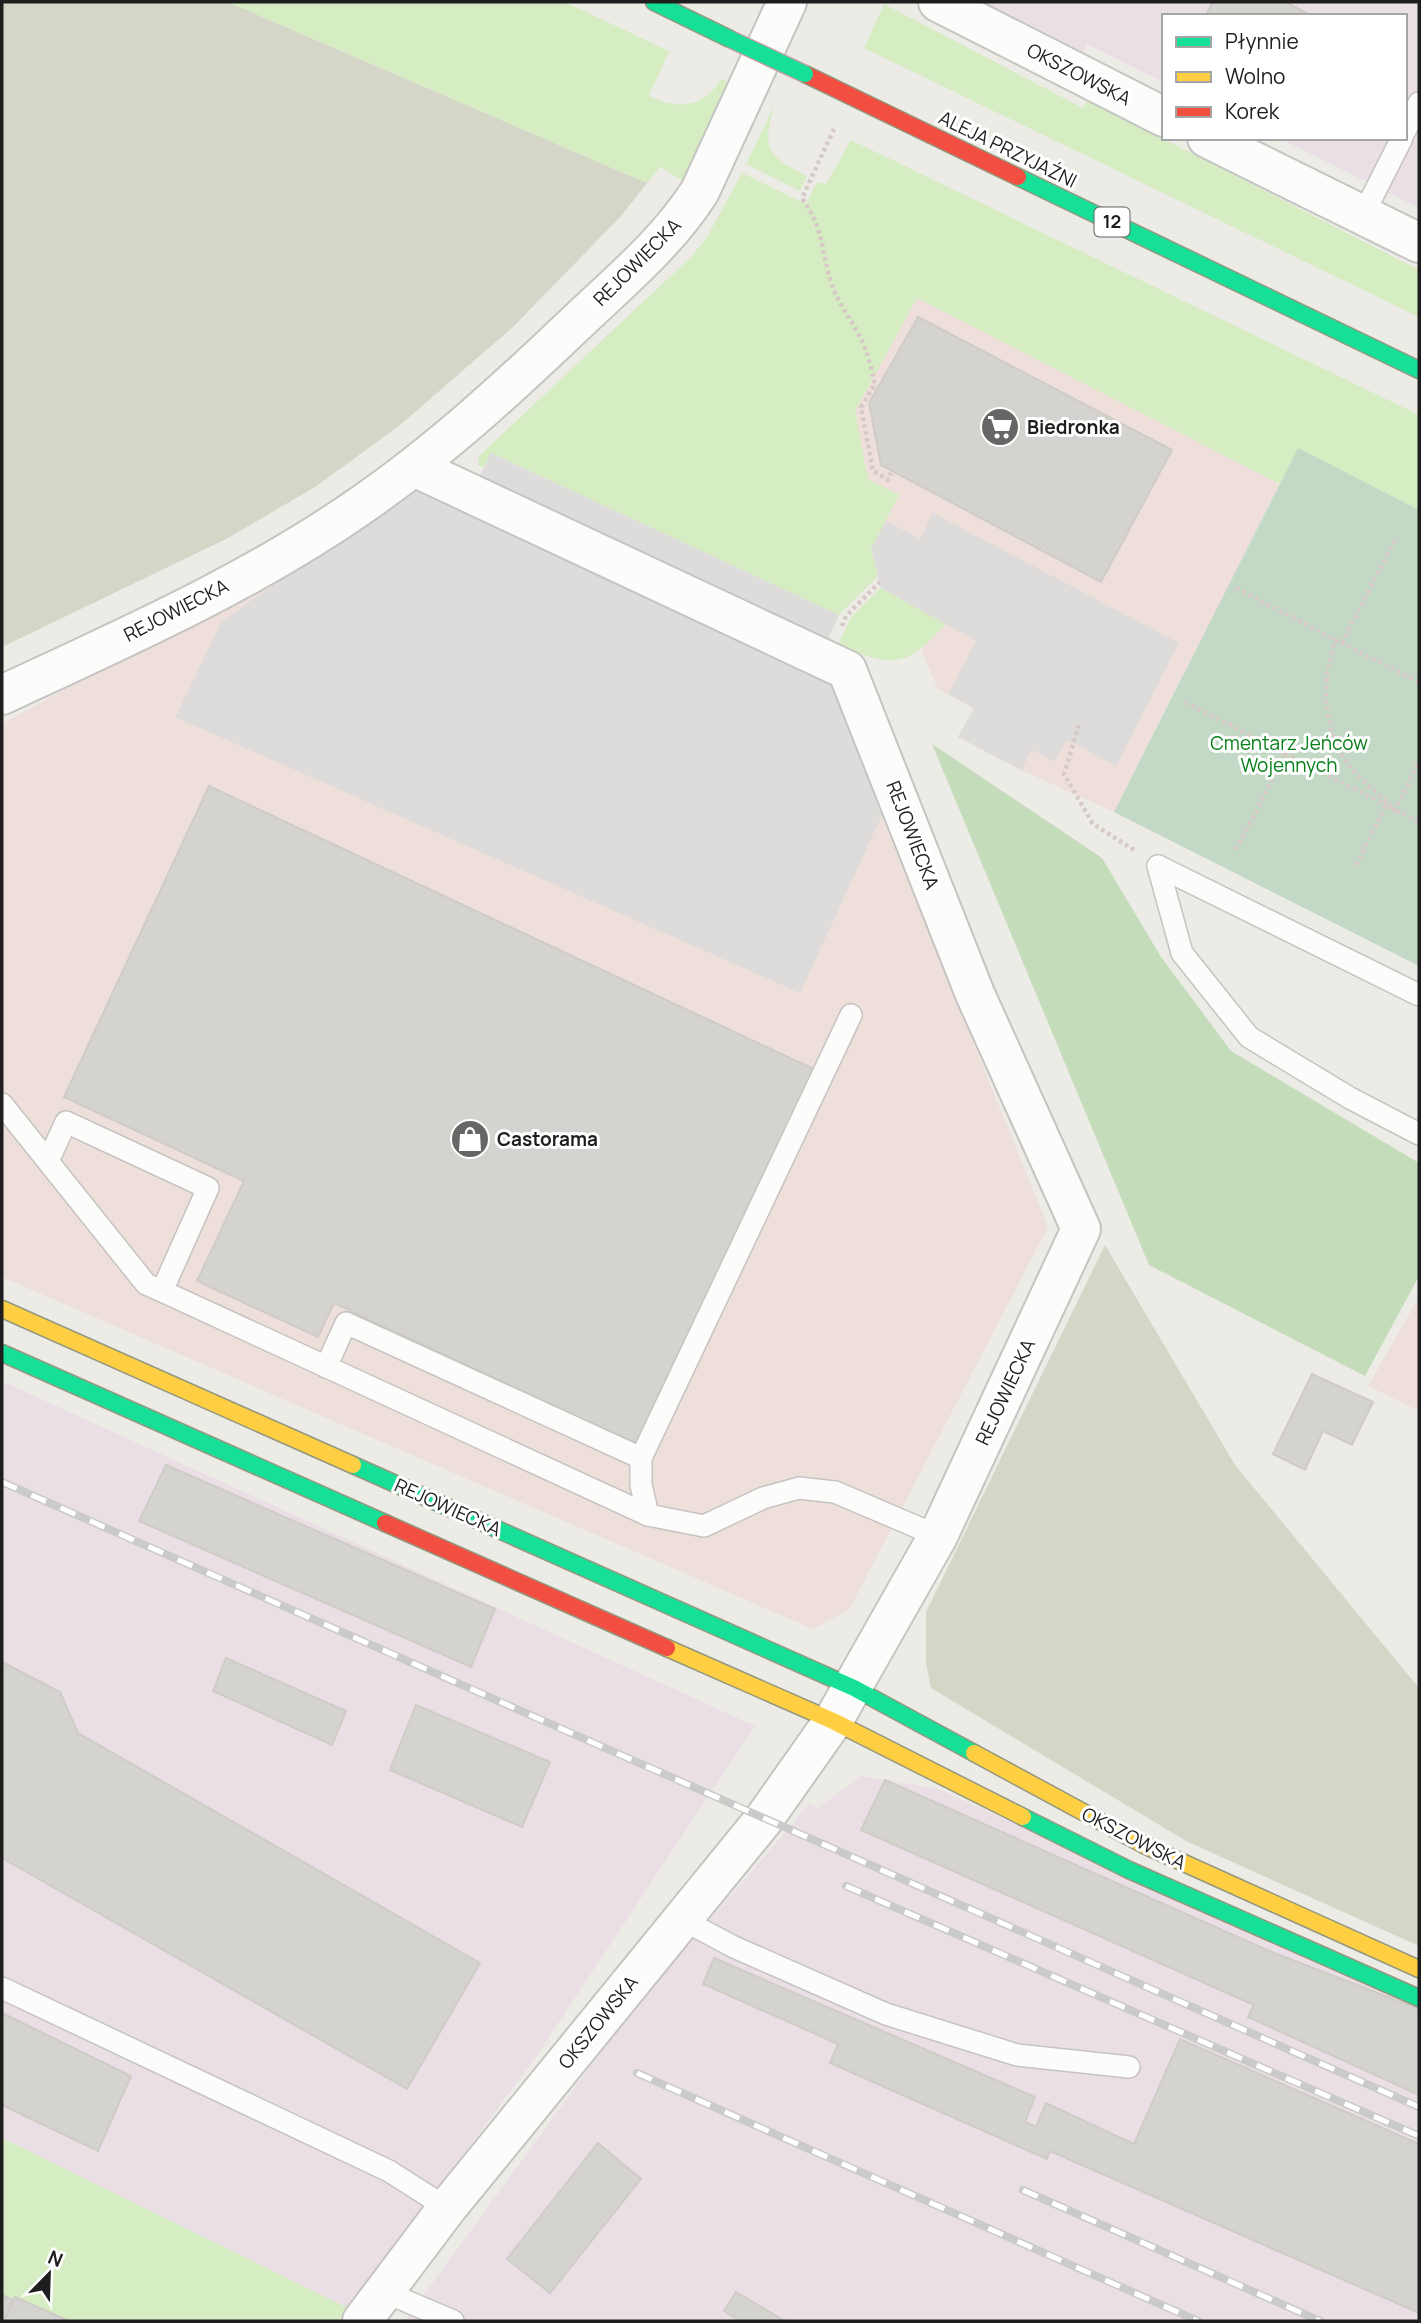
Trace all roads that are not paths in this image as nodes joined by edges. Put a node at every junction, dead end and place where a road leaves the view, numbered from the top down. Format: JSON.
{"nodes":[{"id":1,"x":654,"y":2,"type":"edge"},
{"id":2,"x":787,"y":2,"type":"edge"},
{"id":3,"x":938,"y":2,"type":"edge"},
{"id":4,"x":1419,"y":103,"type":"edge"},
{"id":5,"x":1162,"y":116,"type":"edge"},
{"id":6,"x":1407,"y":127,"type":"edge"},
{"id":7,"x":1211,"y":140,"type":"edge"},
{"id":8,"x":1401,"y":140,"type":"edge"},
{"id":9,"x":1363,"y":215,"type":"junction"},
{"id":10,"x":1419,"y":243,"type":"edge"},
{"id":11,"x":1419,"y":370,"type":"edge"},
{"id":12,"x":414,"y":467,"type":"junction"},
{"id":13,"x":2,"y":695,"type":"edge"},
{"id":14,"x":1419,"y":995,"type":"edge"},
{"id":15,"x":851,"y":1015,"type":"dead end"},
{"id":16,"x":2,"y":1104,"type":"edge"},
{"id":17,"x":1419,"y":1134,"type":"edge"},
{"id":18,"x":48,"y":1161,"type":"junction"},
{"id":19,"x":162,"y":1291,"type":"junction"},
{"id":20,"x":2,"y":1309,"type":"edge"},
{"id":21,"x":2,"y":1353,"type":"edge"},
{"id":22,"x":326,"y":1367,"type":"junction"},
{"id":23,"x":641,"y":1458,"type":"junction"},
{"id":24,"x":648,"y":1515,"type":"junction"},
{"id":25,"x":938,"y":1536,"type":"junction"},
{"id":26,"x":854,"y":1688,"type":"junction"},
{"id":27,"x":833,"y":1721,"type":"junction"},
{"id":28,"x":681,"y":1919,"type":"junction"},
{"id":29,"x":1419,"y":1969,"type":"edge"},
{"id":30,"x":2,"y":1988,"type":"edge"},
{"id":31,"x":1419,"y":1998,"type":"edge"},
{"id":32,"x":1129,"y":2067,"type":"dead end"},
{"id":33,"x":447,"y":2208,"type":"junction"},
{"id":34,"x":373,"y":2307,"type":"edge"},
{"id":35,"x":453,"y":2321,"type":"edge"}],
"edges":[{"from":1,"to":11,"type":"main road","name":"ALEJA PRZYJAŹNI","number":"12","bridge":true},
{"from":2,"to":12,"type":"street","name":"REJOWIECKA"},
{"from":3,"to":5,"type":"street","name":"OKSZOWSKA"},
{"from":4,"to":6,"type":"lane"},
{"from":7,"to":9,"type":"street"},
{"from":8,"to":9,"type":"lane"},
{"from":9,"to":10,"type":"street"},
{"from":12,"to":13,"type":"street","name":"REJOWIECKA"},
{"from":12,"to":25,"type":"street","name":"REJOWIECKA"},
{"from":14,"to":17,"type":"lane"},
{"from":15,"to":23,"type":"lane"},
{"from":16,"to":18,"type":"lane"},
{"from":18,"to":19,"type":"lane"},
{"from":18,"to":19,"type":"lane"},
{"from":19,"to":22,"type":"lane"},
{"from":20,"to":26,"type":"main road","name":"REJOWIECKA"},
{"from":21,"to":27,"type":"main road","name":"REJOWIECKA"},
{"from":22,"to":23,"type":"lane"},
{"from":22,"to":24,"type":"lane"},
{"from":23,"to":24,"type":"lane"},
{"from":24,"to":25,"type":"lane"},
{"from":25,"to":26,"type":"street","name":"REJOWIECKA"},
{"from":26,"to":27,"type":"street","name":"OKSZOWSKA"},
{"from":26,"to":29,"type":"main road","name":"OKSZOWSKA"},
{"from":27,"to":28,"type":"street","name":"OKSZOWSKA"},
{"from":27,"to":31,"type":"main road","name":"OKSZOWSKA"},
{"from":28,"to":32,"type":"lane"},
{"from":28,"to":33,"type":"street","name":"OKSZOWSKA"},
{"from":30,"to":33,"type":"lane"},
{"from":33,"to":34,"type":"street","name":"OKSZOWSKA"},
{"from":34,"to":35,"type":"lane"}]}
